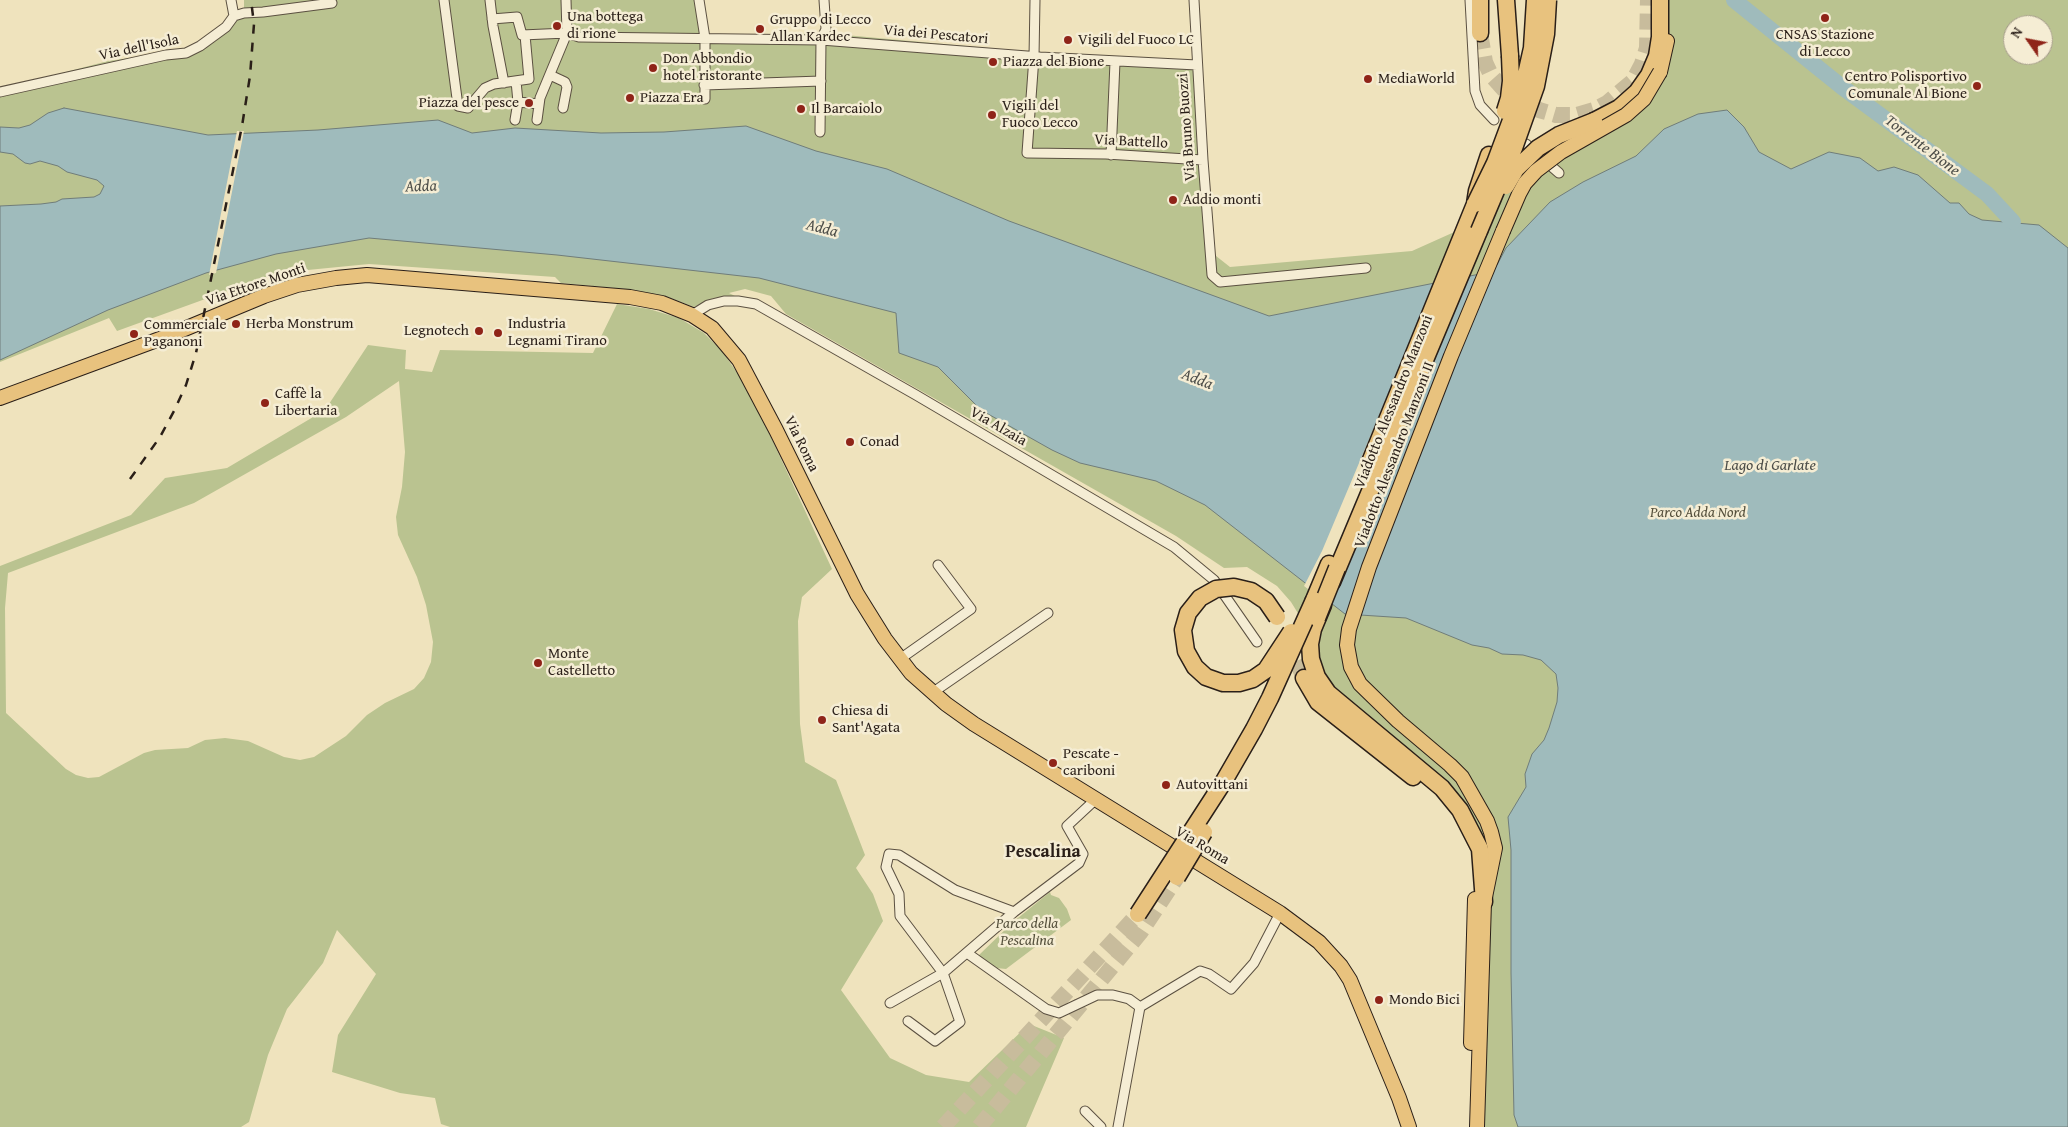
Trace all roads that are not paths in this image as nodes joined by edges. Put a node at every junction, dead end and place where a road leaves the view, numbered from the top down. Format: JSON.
{"nodes":[{"id":1,"x":231,"y":0,"type":"edge"},
{"id":2,"x":444,"y":0,"type":"edge"},
{"id":3,"x":490,"y":0,"type":"edge"},
{"id":4,"x":566,"y":0,"type":"edge"},
{"id":5,"x":699,"y":0,"type":"edge"},
{"id":6,"x":824,"y":0,"type":"edge"},
{"id":7,"x":1035,"y":0,"type":"edge"},
{"id":8,"x":1194,"y":0,"type":"edge"},
{"id":9,"x":1470,"y":0,"type":"edge"},
{"id":10,"x":1480,"y":0,"type":"edge"},
{"id":11,"x":1506,"y":0,"type":"edge"},
{"id":12,"x":1535,"y":0,"type":"edge"},
{"id":13,"x":1548,"y":0,"type":"edge"},
{"id":14,"x":1660,"y":0,"type":"edge"},
{"id":15,"x":1667,"y":0,"type":"edge"},
{"id":16,"x":332,"y":3,"type":"dead end"},
{"id":17,"x":234,"y":16,"type":"junction"},
{"id":18,"x":492,"y":19,"type":"junction"},
{"id":19,"x":566,"y":33,"type":"junction"},
{"id":20,"x":1480,"y":33,"type":"tunnel mouth"},
{"id":21,"x":525,"y":35,"type":"junction"},
{"id":22,"x":705,"y":38,"type":"junction"},
{"id":23,"x":821,"y":40,"type":"junction"},
{"id":24,"x":1034,"y":57,"type":"junction"},
{"id":25,"x":1115,"y":62,"type":"junction"},
{"id":26,"x":1197,"y":65,"type":"junction"},
{"id":27,"x":1657,"y":69,"type":"junction"},
{"id":28,"x":550,"y":75,"type":"junction"},
{"id":29,"x":516,"y":81,"type":"junction"},
{"id":30,"x":821,"y":81,"type":"junction"},
{"id":31,"x":504,"y":83,"type":"junction"},
{"id":32,"x":704,"y":85,"type":"junction"},
{"id":33,"x":0,"y":92,"type":"edge"},
{"id":34,"x":705,"y":100,"type":"dead end"},
{"id":35,"x":518,"y":102,"type":"junction"},
{"id":36,"x":539,"y":104,"type":"junction"},
{"id":37,"x":563,"y":108,"type":"dead end"},
{"id":38,"x":515,"y":120,"type":"dead end"},
{"id":39,"x":537,"y":120,"type":"dead end"},
{"id":40,"x":1494,"y":120,"type":"dead end"},
{"id":41,"x":820,"y":132,"type":"dead end"},
{"id":42,"x":1526,"y":144,"type":"dead end"},
{"id":43,"x":1111,"y":154,"type":"junction"},
{"id":44,"x":1203,"y":160,"type":"junction"},
{"id":45,"x":1559,"y":173,"type":"dead end"},
{"id":46,"x":1475,"y":204,"type":"junction"},
{"id":47,"x":1479,"y":231,"type":"junction"},
{"id":48,"x":1366,"y":268,"type":"dead end"},
{"id":49,"x":626,"y":297,"type":"joint"},
{"id":50,"x":692,"y":315,"type":"junction"},
{"id":51,"x":0,"y":398,"type":"edge"},
{"id":52,"x":938,"y":565,"type":"dead end"},
{"id":53,"x":1337,"y":568,"type":"junction"},
{"id":54,"x":1314,"y":600,"type":"junction"},
{"id":55,"x":1048,"y":613,"type":"dead end"},
{"id":56,"x":1280,"y":624,"type":"tunnel mouth"},
{"id":57,"x":1257,"y":642,"type":"dead end"},
{"id":58,"x":900,"y":660,"type":"junction"},
{"id":59,"x":1304,"y":678,"type":"tunnel mouth"},
{"id":60,"x":932,"y":692,"type":"junction"},
{"id":61,"x":1096,"y":800,"type":"junction"},
{"id":62,"x":1177,"y":877,"type":"tunnel mouth"},
{"id":63,"x":1479,"y":900,"type":"junction"},
{"id":64,"x":1014,"y":912,"type":"junction"},
{"id":65,"x":1280,"y":913,"type":"junction"},
{"id":66,"x":1138,"y":914,"type":"tunnel mouth"},
{"id":67,"x":967,"y":953,"type":"junction"},
{"id":68,"x":943,"y":973,"type":"junction"},
{"id":69,"x":890,"y":1003,"type":"dead end"},
{"id":70,"x":1140,"y":1007,"type":"junction"},
{"id":71,"x":908,"y":1021,"type":"dead end"},
{"id":72,"x":1085,"y":1111,"type":"dead end"},
{"id":73,"x":1475,"y":1125,"type":"edge"},
{"id":74,"x":1100,"y":1127,"type":"edge"},
{"id":75,"x":1118,"y":1127,"type":"edge"},
{"id":76,"x":1409,"y":1127,"type":"edge"}],
"edges":[{"from":1,"to":17,"type":"street"},
{"from":2,"to":31,"type":"street"},
{"from":3,"to":18,"type":"street"},
{"from":4,"to":19,"type":"street"},
{"from":5,"to":22,"type":"street"},
{"from":6,"to":23,"type":"street"},
{"from":7,"to":24,"type":"street"},
{"from":8,"to":26,"type":"street","name":"Via Bruno Buozzi"},
{"from":9,"to":40,"type":"street"},
{"from":10,"to":20,"type":"highway"},
{"from":11,"to":46,"type":"highway","bridge":true},
{"from":12,"to":46,"type":"highway","bridge":true},
{"from":13,"to":47,"type":"highway","bridge":true},
{"from":14,"to":27,"type":"highway"},
{"from":15,"to":27,"type":"main road","name":"Viadotto Alessandro Manzoni II"},
{"from":16,"to":17,"type":"street"},
{"from":17,"to":33,"type":"street","name":"Via dell'Isola"},
{"from":18,"to":21,"type":"street"},
{"from":18,"to":31,"type":"street"},
{"from":19,"to":21,"type":"street","name":"Via dei Pescatori"},
{"from":19,"to":22,"type":"street","name":"Via dei Pescatori"},
{"from":19,"to":28,"type":"street"},
{"from":21,"to":29,"type":"street"},
{"from":22,"to":23,"type":"street","name":"Via dei Pescatori"},
{"from":22,"to":32,"type":"street"},
{"from":23,"to":24,"type":"street","name":"Via dei Pescatori"},
{"from":23,"to":30,"type":"street"},
{"from":24,"to":25,"type":"street","name":"Via dei Pescatori"},
{"from":24,"to":43,"type":"street","name":"Via Battello"},
{"from":25,"to":26,"type":"street","name":"Via dei Pescatori"},
{"from":25,"to":43,"type":"street"},
{"from":26,"to":44,"type":"street","name":"Via Bruno Buozzi"},
{"from":27,"to":47,"type":"highway","bridge":true},
{"from":27,"to":63,"type":"main road","name":"Viadotto Alessandro Manzoni II","bridge":true},
{"from":28,"to":36,"type":"street"},
{"from":28,"to":37,"type":"street"},
{"from":29,"to":31,"type":"street"},
{"from":29,"to":35,"type":"street"},
{"from":30,"to":32,"type":"street"},
{"from":30,"to":41,"type":"street"},
{"from":32,"to":34,"type":"street"},
{"from":35,"to":36,"type":"street"},
{"from":35,"to":38,"type":"street"},
{"from":36,"to":39,"type":"street"},
{"from":42,"to":45,"type":"street"},
{"from":43,"to":44,"type":"street","name":"Via Battello"},
{"from":44,"to":48,"type":"street","name":"Via Bruno Buozzi"},
{"from":46,"to":54,"type":"highway","name":"Viadotto Alessandro Manzoni"},
{"from":47,"to":53,"type":"highway","name":"Viadotto Alessandro Manzoni"},
{"from":49,"to":50,"type":"main road","name":"Via Roma"},
{"from":49,"to":51,"type":"main road","name":"Via Ettore Monti"},
{"from":50,"to":57,"type":"street","name":"Via Alzaia"},
{"from":50,"to":58,"type":"main road","name":"Via Roma"},
{"from":52,"to":58,"type":"street"},
{"from":53,"to":62,"type":"highway","bridge":true},
{"from":53,"to":63,"type":"highway","bridge":true},
{"from":54,"to":56,"type":"highway","bridge":true},
{"from":54,"to":66,"type":"highway","bridge":true},
{"from":55,"to":60,"type":"street"},
{"from":58,"to":60,"type":"main road","name":"Via Roma"},
{"from":59,"to":63,"type":"highway"},
{"from":60,"to":61,"type":"main road","name":"Via Roma"},
{"from":61,"to":64,"type":"street"},
{"from":61,"to":65,"type":"main road","name":"Via Roma"},
{"from":63,"to":73,"type":"main road","name":"Viadotto Alessandro Manzoni II"},
{"from":64,"to":67,"type":"street"},
{"from":64,"to":68,"type":"street"},
{"from":65,"to":70,"type":"street"},
{"from":65,"to":76,"type":"main road","name":"Via Roma"},
{"from":67,"to":68,"type":"street"},
{"from":67,"to":70,"type":"street"},
{"from":68,"to":69,"type":"street"},
{"from":68,"to":71,"type":"street"},
{"from":70,"to":75,"type":"street"},
{"from":72,"to":74,"type":"street"}]}
